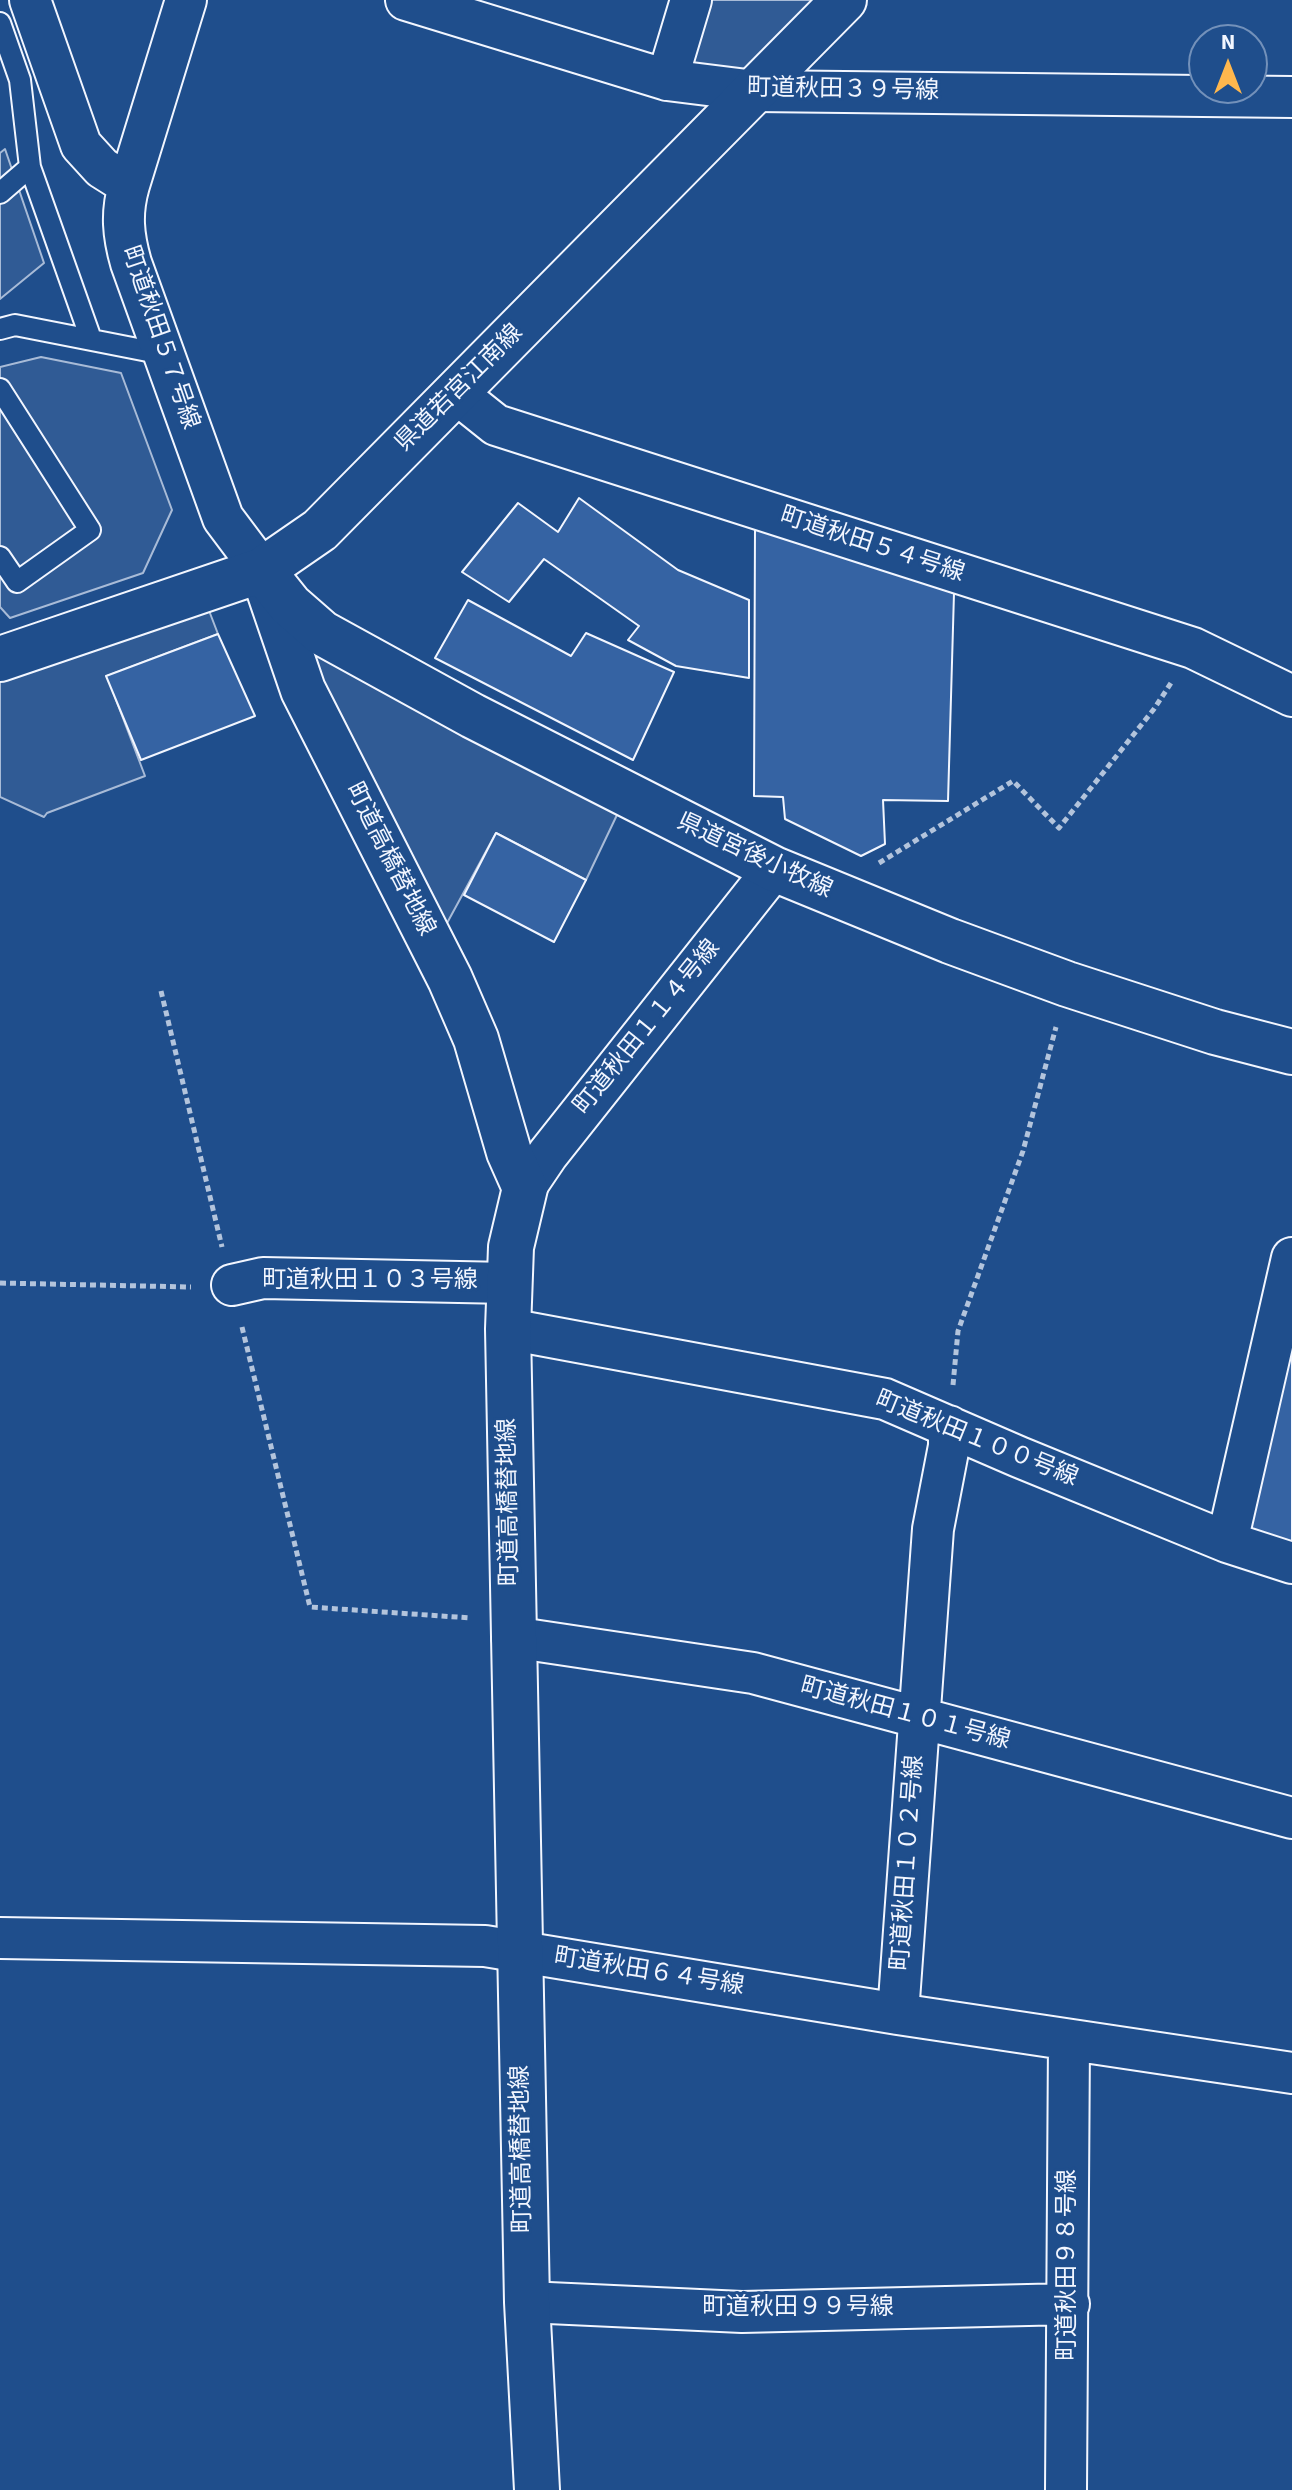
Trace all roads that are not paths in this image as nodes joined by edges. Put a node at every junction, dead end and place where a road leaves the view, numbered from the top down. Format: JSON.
{"nodes":[{"id":1,"x":30,"y":0,"type":"edge"},
{"id":2,"x":186,"y":0,"type":"edge"},
{"id":3,"x":406,"y":0,"type":"edge"},
{"id":4,"x":691,"y":0,"type":"edge"},
{"id":5,"x":844,"y":0,"type":"edge"},
{"id":6,"x":0,"y":23,"type":"edge"},
{"id":7,"x":667,"y":80,"type":"junction"},
{"id":8,"x":755,"y":91,"type":"junction"},
{"id":9,"x":1292,"y":97,"type":"edge"},
{"id":10,"x":30,"y":167,"type":"junction"},
{"id":11,"x":129,"y":185,"type":"junction"},
{"id":12,"x":0,"y":193,"type":"edge"},
{"id":13,"x":0,"y":329,"type":"edge"},
{"id":14,"x":91,"y":339,"type":"junction"},
{"id":15,"x":163,"y":354,"type":"junction"},
{"id":16,"x":0,"y":389,"type":"edge"},
{"id":17,"x":456,"y":393,"type":"junction"},
{"id":18,"x":0,"y":557,"type":"edge"},
{"id":19,"x":262,"y":570,"type":"junction"},
{"id":20,"x":0,"y":659,"type":"edge"},
{"id":21,"x":1292,"y":696,"type":"edge"},
{"id":22,"x":774,"y":869,"type":"junction"},
{"id":23,"x":1292,"y":1052,"type":"edge"},
{"id":24,"x":525,"y":1188,"type":"junction"},
{"id":25,"x":1292,"y":1258,"type":"edge"},
{"id":26,"x":508,"y":1283,"type":"junction"},
{"id":27,"x":232,"y":1285,"type":"road end"},
{"id":28,"x":508,"y":1329,"type":"junction"},
{"id":29,"x":949,"y":1426,"type":"junction"},
{"id":30,"x":1227,"y":1542,"type":"junction"},
{"id":31,"x":1292,"y":1563,"type":"edge"},
{"id":32,"x":512,"y":1629,"type":"junction"},
{"id":33,"x":920,"y":1720,"type":"junction"},
{"id":34,"x":1292,"y":1818,"type":"edge"},
{"id":35,"x":0,"y":1938,"type":"edge"},
{"id":36,"x":519,"y":1952,"type":"junction"},
{"id":37,"x":898,"y":2014,"type":"junction"},
{"id":38,"x":1069,"y":2040,"type":"junction"},
{"id":39,"x":1292,"y":2073,"type":"edge"},
{"id":40,"x":527,"y":2302,"type":"junction"},
{"id":41,"x":1069,"y":2304,"type":"junction"},
{"id":42,"x":537,"y":2490,"type":"edge"},
{"id":43,"x":1066,"y":2490,"type":"edge"}],
"edges":[{"from":1,"to":11,"type":"street"},
{"from":2,"to":11,"type":"street","name":"町道秋田５７号線"},
{"from":3,"to":7,"type":"street","name":"町道秋田３９号線"},
{"from":4,"to":7,"type":"street"},
{"from":5,"to":8,"type":"main road","name":"県道若宮江南線"},
{"from":6,"to":10,"type":"lane"},
{"from":7,"to":8,"type":"street","name":"町道秋田３９号線"},
{"from":8,"to":9,"type":"street","name":"町道秋田３９号線"},
{"from":8,"to":17,"type":"main road","name":"県道若宮江南線"},
{"from":10,"to":12,"type":"lane"},
{"from":10,"to":14,"type":"lane"},
{"from":11,"to":15,"type":"street","name":"町道秋田５７号線"},
{"from":13,"to":14,"type":"lane"},
{"from":14,"to":15,"type":"lane"},
{"from":15,"to":19,"type":"street","name":"町道秋田５７号線"},
{"from":16,"to":18,"type":"lane"},
{"from":17,"to":19,"type":"main road","name":"県道若宮江南線"},
{"from":17,"to":21,"type":"street","name":"町道秋田５４号線"},
{"from":19,"to":20,"type":"main road","name":"県道若宮江南線"},
{"from":19,"to":22,"type":"main road","name":"県道宮後小牧線"},
{"from":19,"to":24,"type":"main road","name":"町道高橋替地線"},
{"from":22,"to":23,"type":"main road","name":"県道宮後小牧線"},
{"from":22,"to":24,"type":"street","name":"町道秋田１１４号線"},
{"from":24,"to":26,"type":"main road","name":"町道高橋替地線"},
{"from":25,"to":30,"type":"street"},
{"from":26,"to":27,"type":"street","name":"町道秋田１０３号線"},
{"from":26,"to":28,"type":"main road","name":"町道高橋替地線"},
{"from":28,"to":29,"type":"street","name":"町道秋田１００号線"},
{"from":28,"to":32,"type":"main road","name":"町道高橋替地線"},
{"from":29,"to":30,"type":"street","name":"町道秋田１００号線"},
{"from":29,"to":33,"type":"street","name":"町道秋田１０２号線"},
{"from":30,"to":31,"type":"street","name":"町道秋田１００号線"},
{"from":32,"to":33,"type":"street","name":"町道秋田１０１号線"},
{"from":32,"to":36,"type":"main road","name":"町道高橋替地線"},
{"from":33,"to":34,"type":"street","name":"町道秋田１０１号線"},
{"from":33,"to":37,"type":"street","name":"町道秋田１０２号線"},
{"from":35,"to":36,"type":"street","name":"町道秋田６４号線"},
{"from":36,"to":37,"type":"street","name":"町道秋田６４号線"},
{"from":36,"to":40,"type":"main road","name":"町道高橋替地線"},
{"from":37,"to":38,"type":"street","name":"町道秋田６４号線"},
{"from":38,"to":39,"type":"street","name":"町道秋田６４号線"},
{"from":38,"to":41,"type":"street","name":"町道秋田９８号線"},
{"from":40,"to":41,"type":"street","name":"町道秋田９９号線"},
{"from":40,"to":42,"type":"main road","name":"町道高橋替地線"},
{"from":41,"to":43,"type":"street","name":"町道秋田９８号線"}]}
